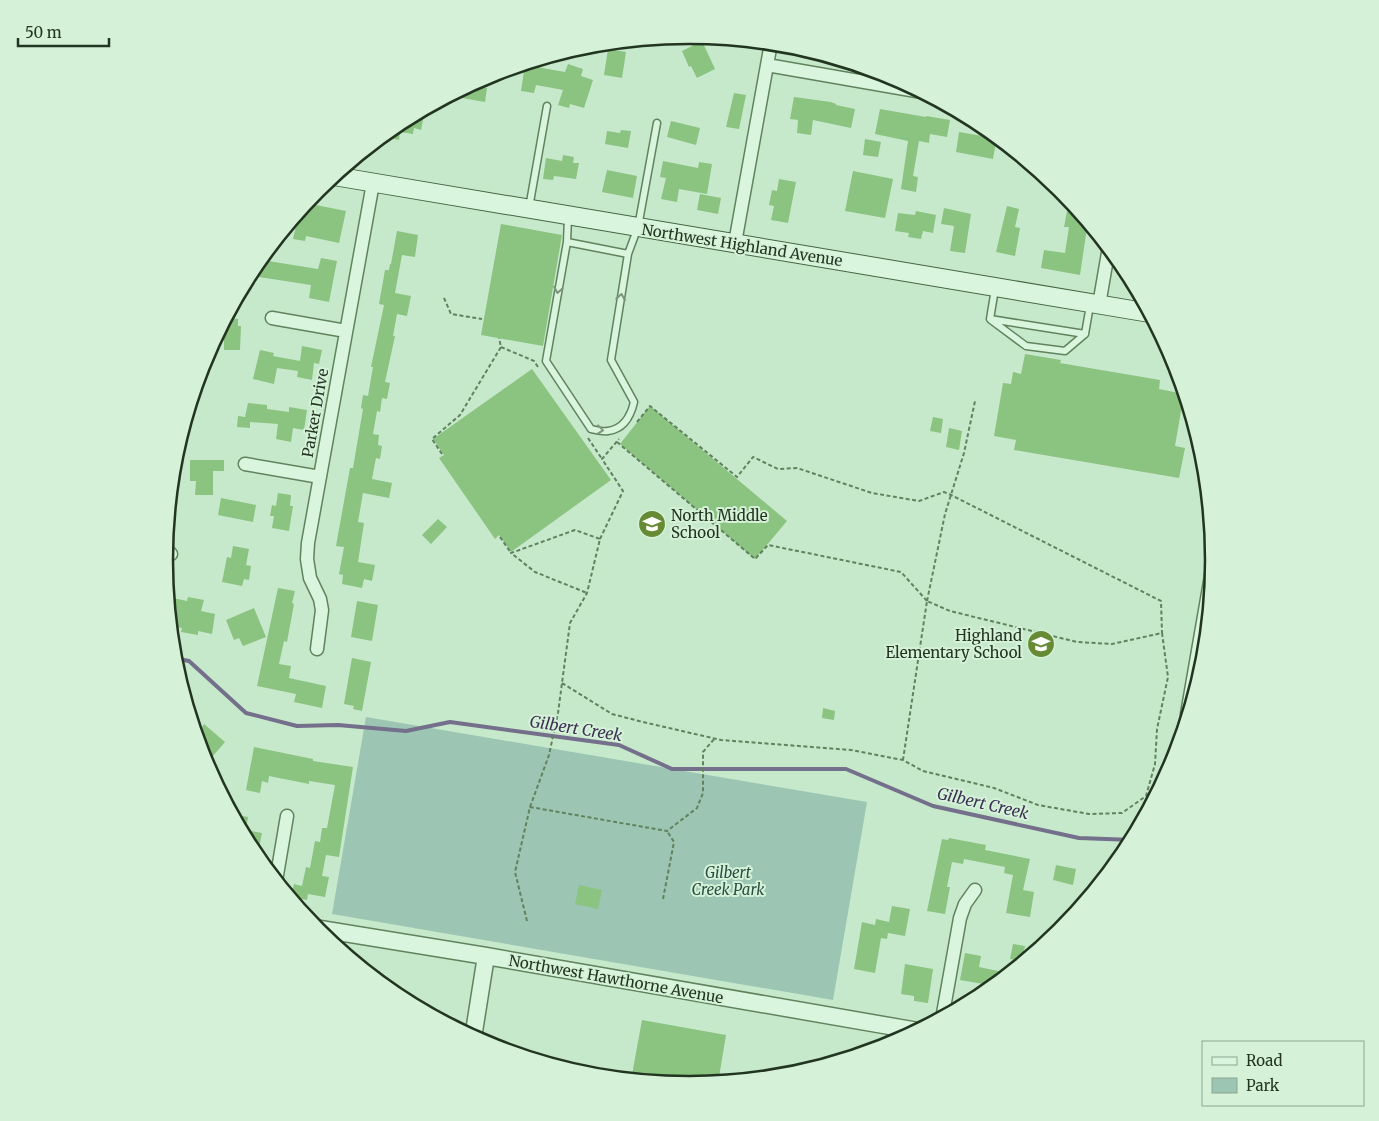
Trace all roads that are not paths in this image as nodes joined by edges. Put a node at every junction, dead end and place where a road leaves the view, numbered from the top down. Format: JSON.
{"nodes":[{"id":1,"x":770,"y":50,"type":"edge"},
{"id":2,"x":767,"y":65,"type":"junction"},
{"id":3,"x":897,"y":88,"type":"edge"},
{"id":4,"x":546,"y":106,"type":"dead end"},
{"id":5,"x":657,"y":123,"type":"dead end"},
{"id":6,"x":343,"y":178,"type":"edge"},
{"id":7,"x":373,"y":183,"type":"junction"},
{"id":8,"x":528,"y":209,"type":"junction"},
{"id":9,"x":568,"y":216,"type":"junction"},
{"id":10,"x":638,"y":227,"type":"junction"},
{"id":11,"x":567,"y":242,"type":"junction"},
{"id":12,"x":735,"y":243,"type":"junction"},
{"id":13,"x":628,"y":254,"type":"junction"},
{"id":14,"x":1107,"y":256,"type":"edge"},
{"id":15,"x":996,"y":288,"type":"junction"},
{"id":16,"x":1094,"y":304,"type":"junction"},
{"id":17,"x":1143,"y":313,"type":"edge"},
{"id":18,"x":272,"y":318,"type":"dead end"},
{"id":19,"x":990,"y":319,"type":"junction"},
{"id":20,"x":346,"y":331,"type":"junction"},
{"id":21,"x":1085,"y":334,"type":"junction"},
{"id":22,"x":245,"y":464,"type":"dead end"},
{"id":23,"x":320,"y":477,"type":"junction"},
{"id":24,"x":317,"y":648,"type":"dead end"},
{"id":25,"x":287,"y":816,"type":"dead end"},
{"id":26,"x":278,"y":872,"type":"edge"},
{"id":27,"x":975,"y":890,"type":"dead end"},
{"id":28,"x":329,"y":930,"type":"edge"},
{"id":29,"x":486,"y":956,"type":"junction"},
{"id":30,"x":944,"y":1010,"type":"edge"},
{"id":31,"x":473,"y":1030,"type":"edge"},
{"id":32,"x":905,"y":1030,"type":"edge"}],
"edges":[{"from":1,"to":2,"type":"street"},
{"from":2,"to":3,"type":"street"},
{"from":2,"to":12,"type":"street"},
{"from":4,"to":8,"type":"lane"},
{"from":5,"to":10,"type":"lane"},
{"from":6,"to":7,"type":"main road","name":"Northwest Highland Avenue"},
{"from":7,"to":8,"type":"main road","name":"Northwest Highland Avenue"},
{"from":7,"to":20,"type":"street","name":"Parker Drive"},
{"from":8,"to":9,"type":"main road","name":"Northwest Highland Avenue"},
{"from":9,"to":10,"type":"main road","name":"Northwest Highland Avenue"},
{"from":9,"to":11,"type":"lane"},
{"from":10,"to":12,"type":"main road","name":"Northwest Highland Avenue"},
{"from":10,"to":13,"type":"lane"},
{"from":11,"to":13,"type":"lane"},
{"from":11,"to":13,"type":"lane","one_way":true},
{"from":12,"to":15,"type":"main road","name":"Northwest Highland Avenue"},
{"from":14,"to":16,"type":"street"},
{"from":15,"to":16,"type":"main road","name":"Northwest Highland Avenue"},
{"from":15,"to":19,"type":"lane"},
{"from":16,"to":17,"type":"main road","name":"Northwest Highland Avenue"},
{"from":16,"to":21,"type":"lane"},
{"from":18,"to":20,"type":"street"},
{"from":19,"to":21,"type":"lane"},
{"from":19,"to":21,"type":"lane"},
{"from":20,"to":23,"type":"street","name":"Parker Drive"},
{"from":22,"to":23,"type":"street"},
{"from":23,"to":24,"type":"street","name":"Parker Drive"},
{"from":25,"to":26,"type":"street"},
{"from":27,"to":30,"type":"street"},
{"from":28,"to":29,"type":"street","name":"Northwest Hawthorne Avenue"},
{"from":29,"to":31,"type":"street"},
{"from":29,"to":32,"type":"street","name":"Northwest Hawthorne Avenue"}]}
